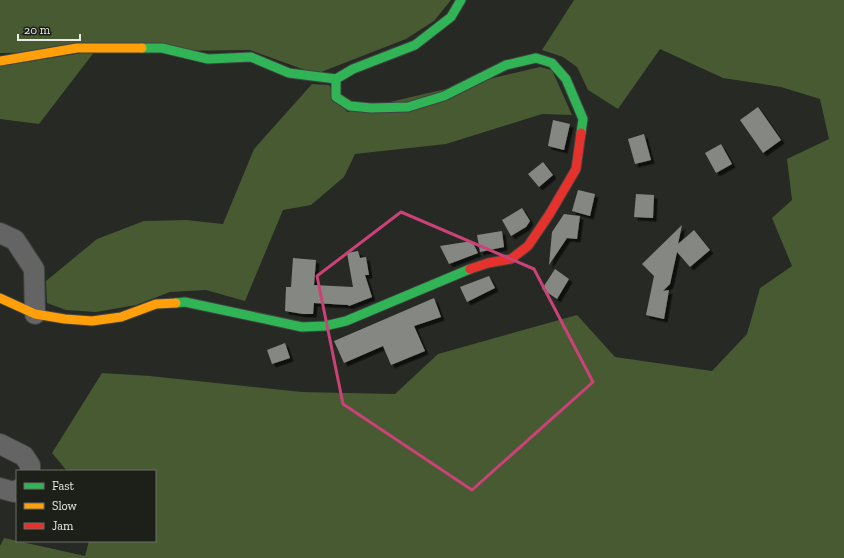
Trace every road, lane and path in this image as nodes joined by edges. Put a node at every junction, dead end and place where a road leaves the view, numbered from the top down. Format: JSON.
{"nodes":[{"id":1,"x":461,"y":0,"type":"edge"},
{"id":2,"x":0,"y":61,"type":"edge"},
{"id":3,"x":336,"y":79,"type":"junction"},
{"id":4,"x":0,"y":233,"type":"edge"},
{"id":5,"x":0,"y":298,"type":"edge"},
{"id":6,"x":35,"y":314,"type":"junction"},
{"id":7,"x":0,"y":444,"type":"edge"},
{"id":8,"x":30,"y":470,"type":"edge"},
{"id":9,"x":0,"y":488,"type":"edge"},
{"id":10,"x":16,"y":491,"type":"edge"}],
"edges":[{"from":1,"to":3,"type":"street"},
{"from":2,"to":3,"type":"street"},
{"from":3,"to":6,"type":"street"},
{"from":4,"to":6,"type":"street"},
{"from":5,"to":6,"type":"street"},
{"from":7,"to":8,"type":"street"},
{"from":9,"to":10,"type":"street"}]}
